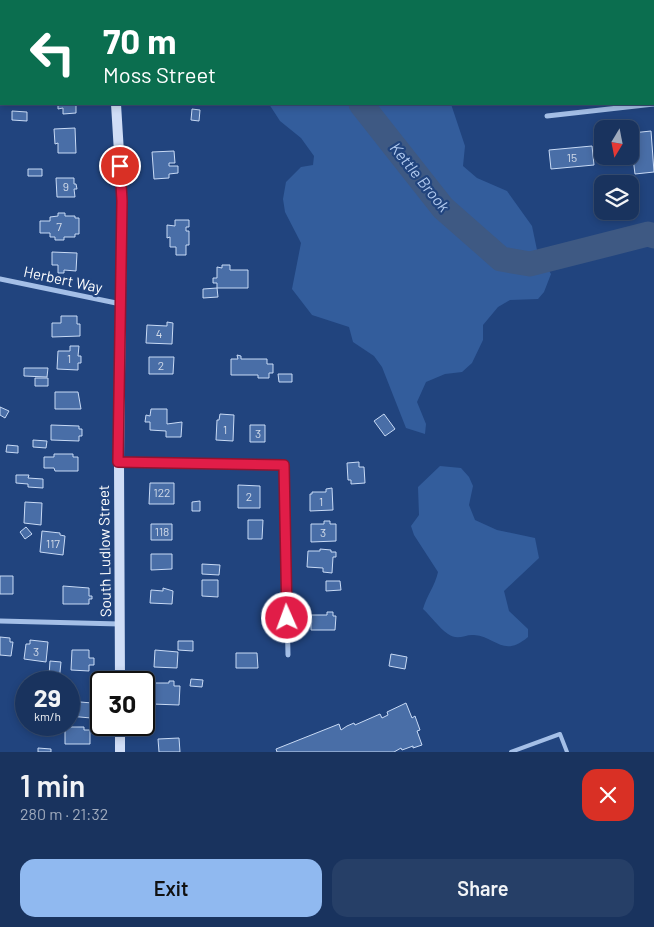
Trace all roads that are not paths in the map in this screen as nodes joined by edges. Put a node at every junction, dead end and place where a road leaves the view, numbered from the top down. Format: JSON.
{"nodes":[{"id":1,"x":116,"y":105,"type":"edge"},
{"id":2,"x":645,"y":105,"type":"edge"},
{"id":3,"x":547,"y":116,"type":"dead end"},
{"id":4,"x":0,"y":279,"type":"edge"},
{"id":5,"x":121,"y":304,"type":"junction"},
{"id":6,"x":118,"y":462,"type":"junction"},
{"id":7,"x":0,"y":621,"type":"edge"},
{"id":8,"x":121,"y":624,"type":"junction"},
{"id":9,"x":288,"y":655,"type":"dead end"},
{"id":10,"x":120,"y":671,"type":"edge"},
{"id":11,"x":120,"y":736,"type":"edge"},
{"id":12,"x":120,"y":752,"type":"edge"},
{"id":13,"x":511,"y":752,"type":"edge"},
{"id":14,"x":567,"y":752,"type":"edge"}],
"edges":[{"from":1,"to":5,"type":"main road","name":"South Ludlow Street"},
{"from":2,"to":3,"type":"street"},
{"from":4,"to":5,"type":"street","name":"Herbert Way"},
{"from":5,"to":6,"type":"main road","name":"South Ludlow Street"},
{"from":6,"to":8,"type":"main road","name":"South Ludlow Street"},
{"from":6,"to":9,"type":"street"},
{"from":7,"to":8,"type":"street"},
{"from":8,"to":10,"type":"main road","name":"South Ludlow Street"},
{"from":11,"to":12,"type":"main road"},
{"from":13,"to":14,"type":"lane"}]}
